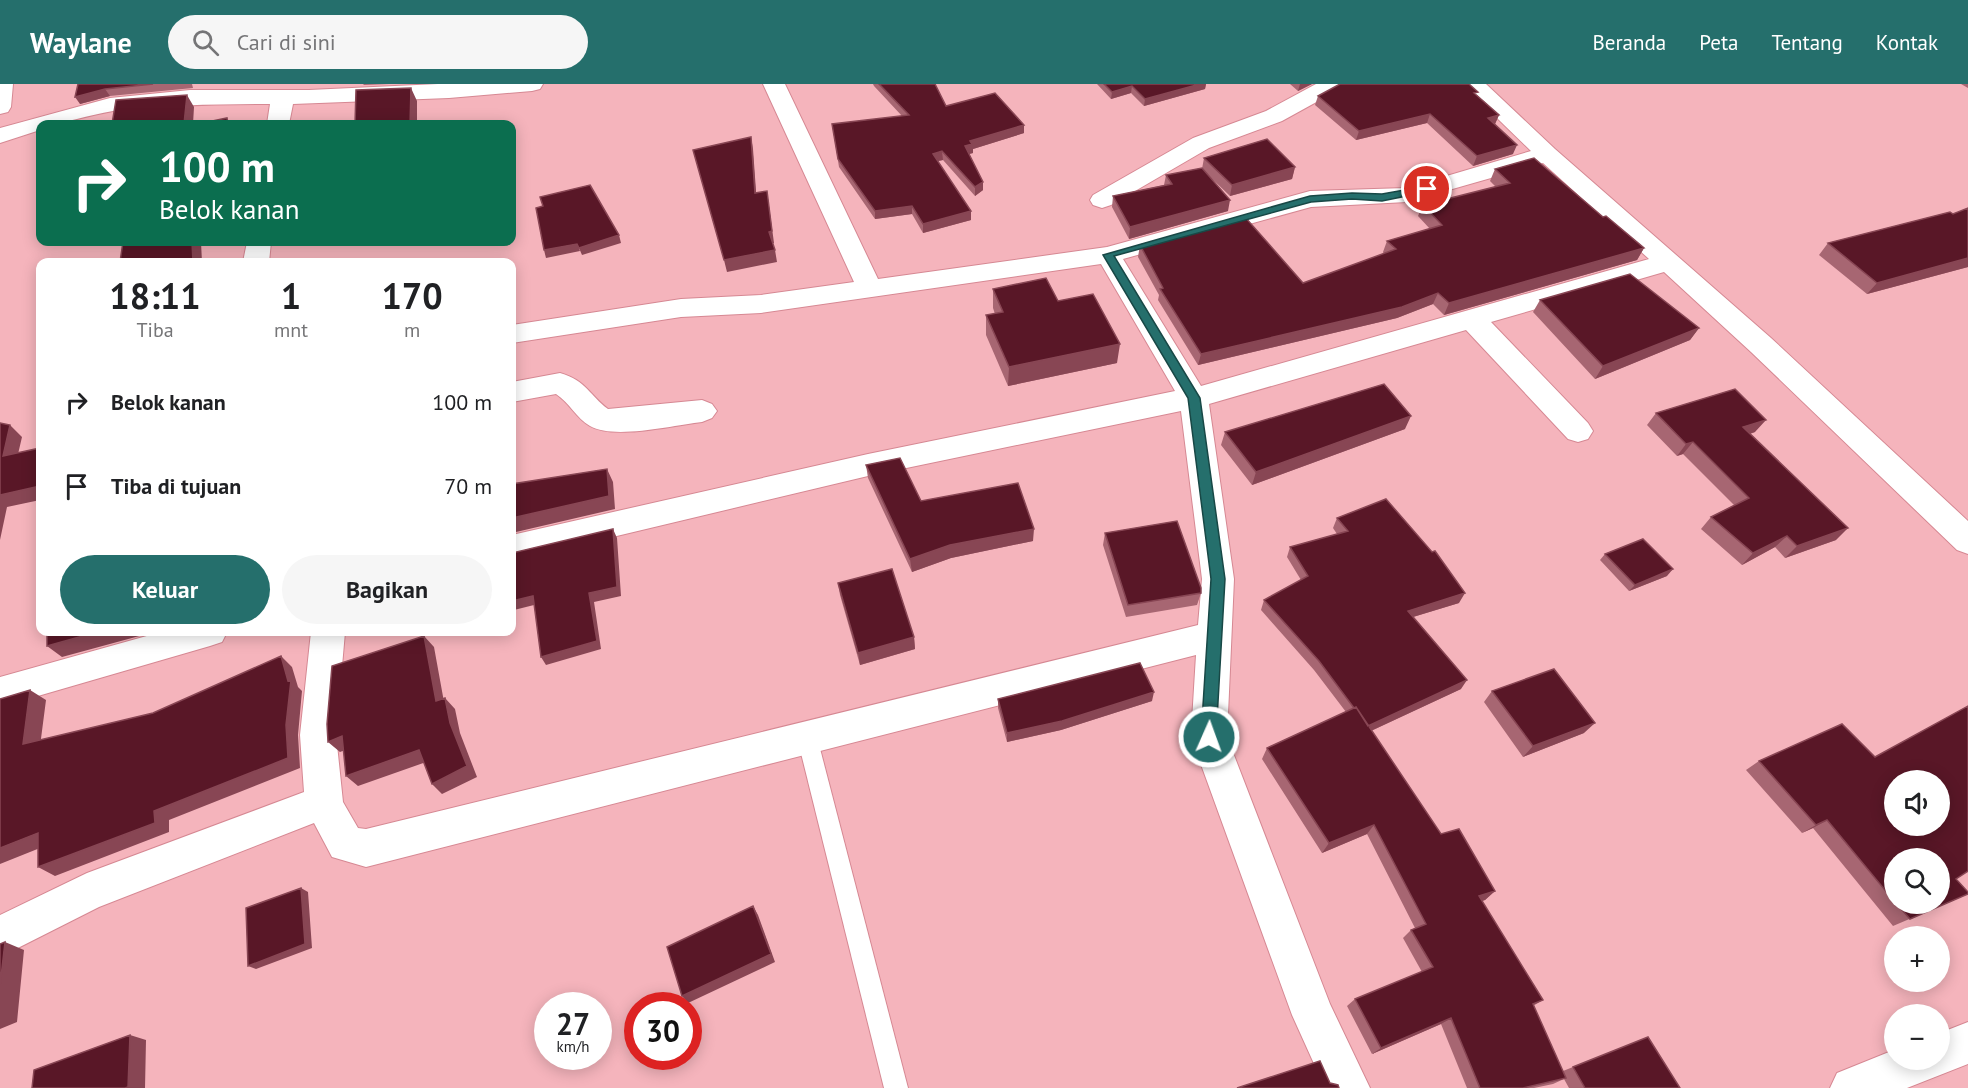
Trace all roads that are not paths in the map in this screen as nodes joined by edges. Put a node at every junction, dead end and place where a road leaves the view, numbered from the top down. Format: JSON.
{"nodes":[{"id":1,"x":2,"y":84,"type":"edge"},
{"id":2,"x":532,"y":84,"type":"edge"},
{"id":3,"x":774,"y":84,"type":"edge"},
{"id":4,"x":1332,"y":84,"type":"edge"},
{"id":5,"x":1473,"y":84,"type":"edge"},
{"id":6,"x":449,"y":87,"type":"edge"},
{"id":7,"x":283,"y":97,"type":"junction"},
{"id":8,"x":0,"y":107,"type":"edge"},
{"id":9,"x":50,"y":120,"type":"edge"},
{"id":10,"x":279,"y":120,"type":"edge"},
{"id":11,"x":36,"y":124,"type":"edge"},
{"id":12,"x":0,"y":136,"type":"edge"},
{"id":13,"x":1547,"y":154,"type":"junction"},
{"id":14,"x":1101,"y":200,"type":"dead end"},
{"id":15,"x":1108,"y":255,"type":"junction"},
{"id":16,"x":1670,"y":262,"type":"junction"},
{"id":17,"x":870,"y":289,"type":"junction"},
{"id":18,"x":1472,"y":319,"type":"junction"},
{"id":19,"x":516,"y":333,"type":"edge"},
{"id":20,"x":516,"y":391,"type":"edge"},
{"id":21,"x":1194,"y":398,"type":"junction"},
{"id":22,"x":702,"y":411,"type":"dead end"},
{"id":23,"x":1578,"y":431,"type":"dead end"},
{"id":24,"x":1968,"y":541,"type":"edge"},
{"id":25,"x":516,"y":548,"type":"edge"},
{"id":26,"x":196,"y":636,"type":"edge"},
{"id":27,"x":328,"y":636,"type":"edge"},
{"id":28,"x":1213,"y":636,"type":"junction"},
{"id":29,"x":0,"y":692,"type":"edge"},
{"id":30,"x":807,"y":737,"type":"junction"},
{"id":31,"x":324,"y":802,"type":"junction"},
{"id":32,"x":0,"y":937,"type":"edge"},
{"id":33,"x":1968,"y":1043,"type":"edge"},
{"id":34,"x":1950,"y":1050,"type":"edge"},
{"id":35,"x":1898,"y":1070,"type":"edge"},
{"id":36,"x":896,"y":1088,"type":"edge"},
{"id":37,"x":1348,"y":1088,"type":"edge"},
{"id":38,"x":1852,"y":1088,"type":"edge"}],
"edges":[{"from":1,"to":8,"type":"street"},
{"from":2,"to":6,"type":"street"},
{"from":3,"to":17,"type":"street"},
{"from":4,"to":14,"type":"street"},
{"from":5,"to":13,"type":"street"},
{"from":6,"to":7,"type":"street"},
{"from":7,"to":9,"type":"street"},
{"from":7,"to":10,"type":"street"},
{"from":11,"to":12,"type":"street"},
{"from":13,"to":15,"type":"street"},
{"from":13,"to":16,"type":"street"},
{"from":15,"to":17,"type":"street"},
{"from":15,"to":21,"type":"street"},
{"from":16,"to":18,"type":"street"},
{"from":16,"to":24,"type":"street"},
{"from":17,"to":19,"type":"street"},
{"from":18,"to":21,"type":"street"},
{"from":18,"to":23,"type":"street"},
{"from":20,"to":22,"type":"street"},
{"from":21,"to":25,"type":"street"},
{"from":21,"to":28,"type":"street"},
{"from":26,"to":29,"type":"street"},
{"from":27,"to":31,"type":"street"},
{"from":28,"to":30,"type":"street"},
{"from":28,"to":37,"type":"street"},
{"from":30,"to":31,"type":"street"},
{"from":30,"to":36,"type":"lane"},
{"from":31,"to":32,"type":"street"},
{"from":33,"to":34,"type":"street"},
{"from":35,"to":38,"type":"street"}]}
